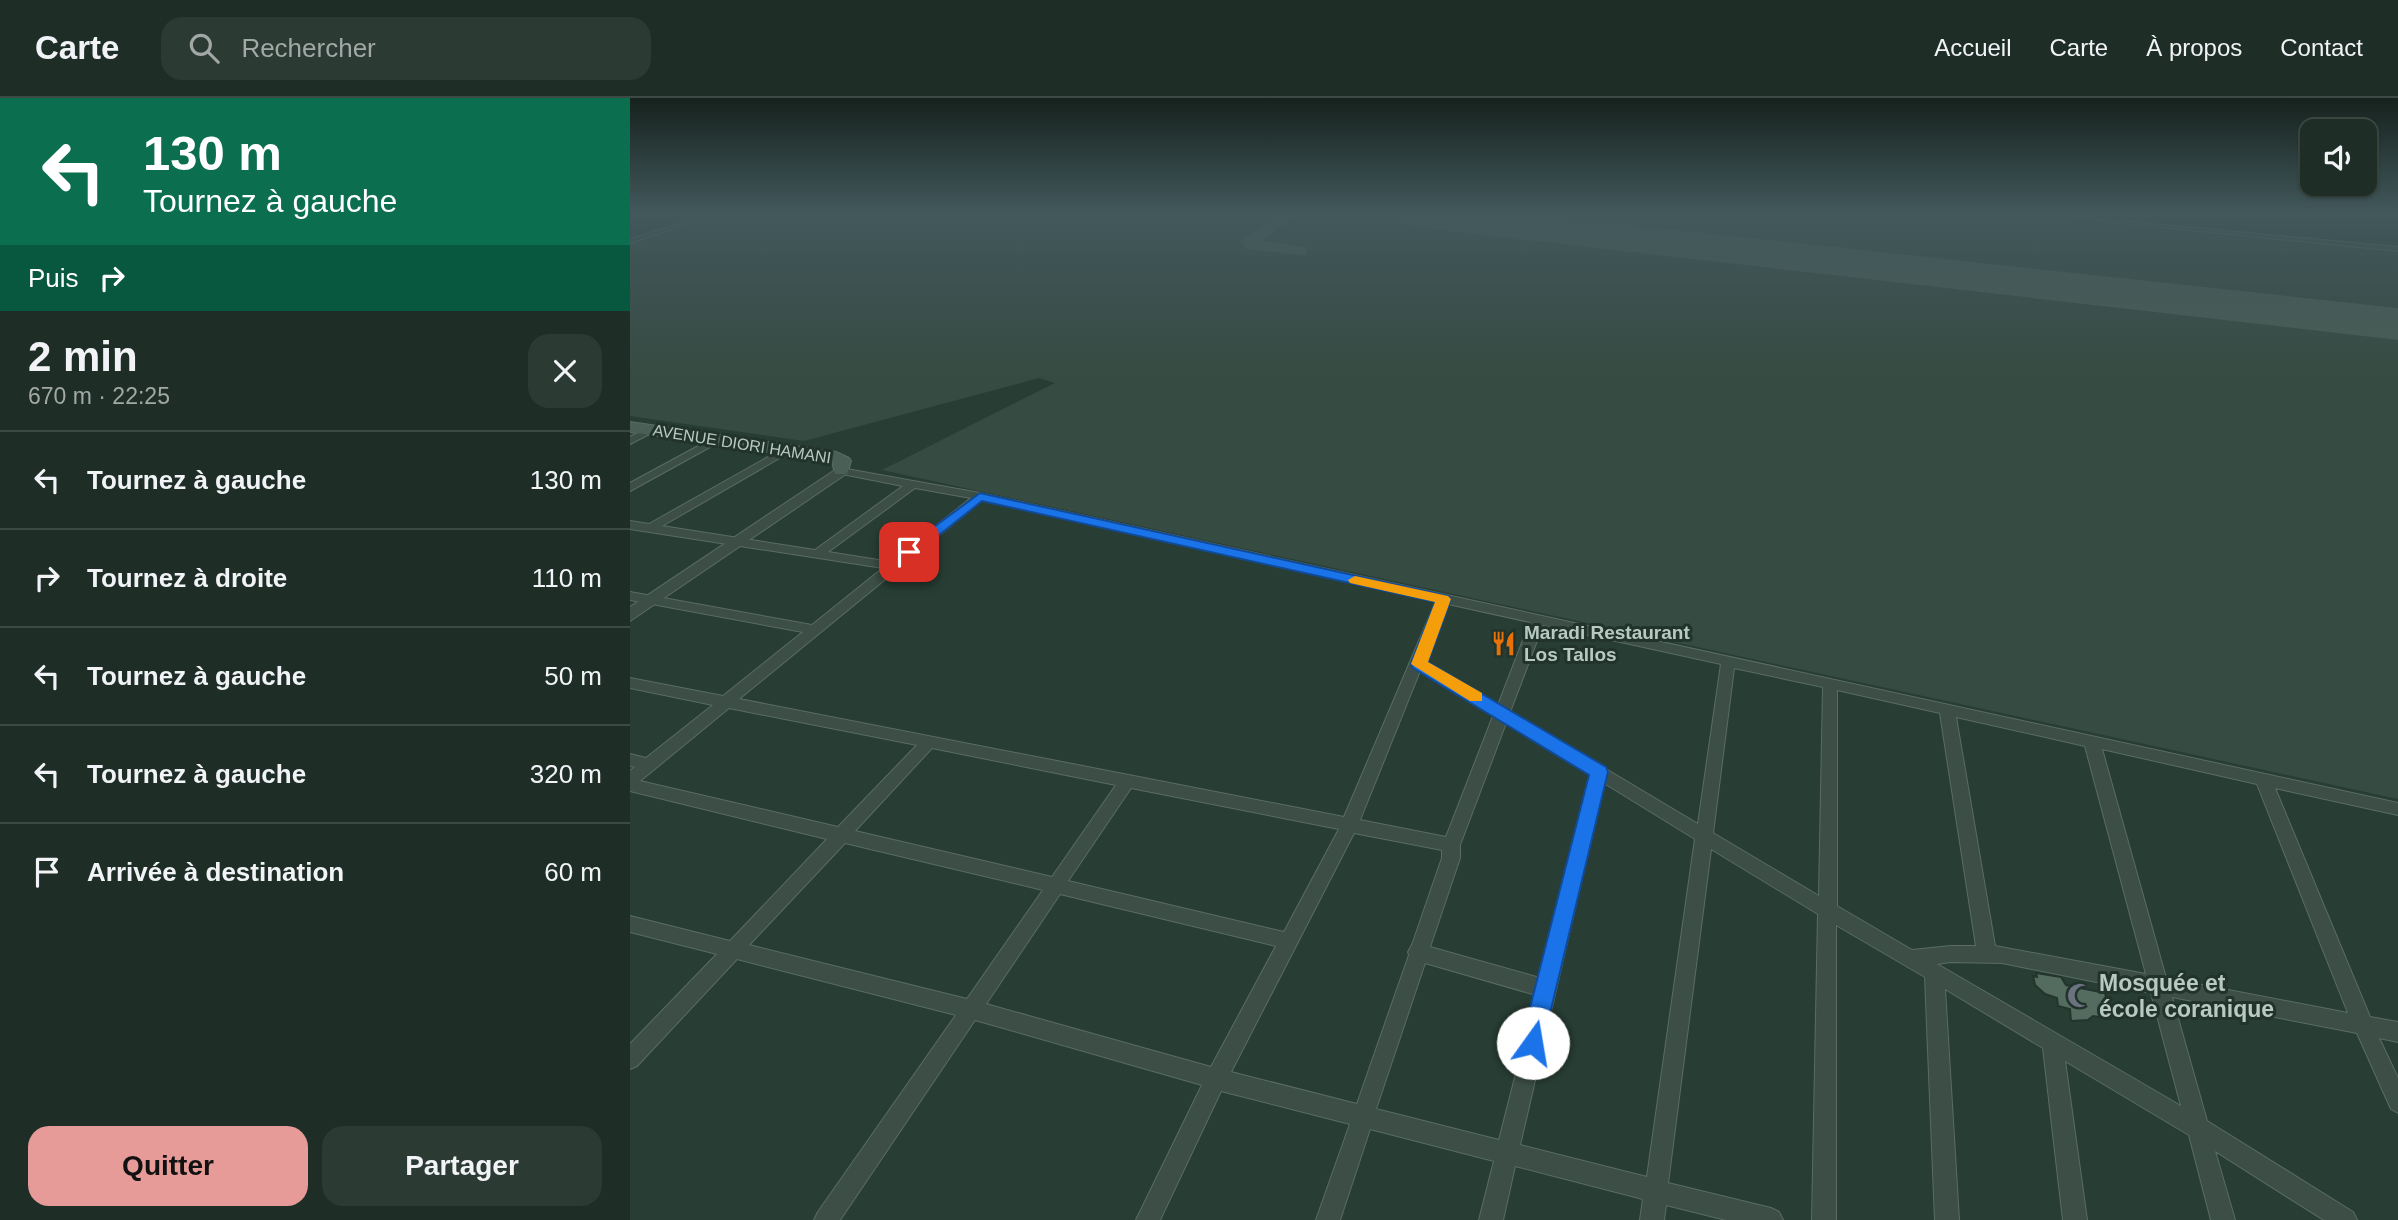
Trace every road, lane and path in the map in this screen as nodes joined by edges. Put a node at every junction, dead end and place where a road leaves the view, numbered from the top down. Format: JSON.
{"nodes":[{"id":1,"x":630,"y":427,"type":"edge"},
{"id":2,"x":649,"y":430,"type":"junction"},
{"id":3,"x":715,"y":440,"type":"junction"},
{"id":4,"x":630,"y":441,"type":"edge"},
{"id":5,"x":786,"y":450,"type":"junction"},
{"id":6,"x":841,"y":471,"type":"junction"},
{"id":7,"x":911,"y":485,"type":"junction"},
{"id":8,"x":630,"y":488,"type":"edge"},
{"id":9,"x":980,"y":496,"type":"junction"},
{"id":10,"x":630,"y":524,"type":"edge"},
{"id":11,"x":651,"y":528,"type":"junction"},
{"id":12,"x":735,"y":541,"type":"junction"},
{"id":13,"x":818,"y":554,"type":"junction"},
{"id":14,"x":892,"y":566,"type":"junction"},
{"id":15,"x":630,"y":596,"type":"edge"},
{"id":16,"x":1443,"y":599,"type":"junction"},
{"id":17,"x":651,"y":600,"type":"junction"},
{"id":18,"x":630,"y":615,"type":"edge"},
{"id":19,"x":1538,"y":620,"type":"junction"},
{"id":20,"x":815,"y":630,"type":"junction"},
{"id":21,"x":1728,"y":662,"type":"junction"},
{"id":22,"x":1419,"y":664,"type":"junction"},
{"id":23,"x":630,"y":683,"type":"edge"},
{"id":24,"x":1830,"y":684,"type":"junction"},
{"id":25,"x":724,"y":703,"type":"junction"},
{"id":26,"x":1947,"y":710,"type":"junction"},
{"id":27,"x":1504,"y":714,"type":"junction"},
{"id":28,"x":929,"y":742,"type":"junction"},
{"id":29,"x":2092,"y":742,"type":"junction"},
{"id":30,"x":630,"y":760,"type":"edge"},
{"id":31,"x":649,"y":765,"type":"junction"},
{"id":32,"x":1599,"y":772,"type":"junction"},
{"id":33,"x":2263,"y":779,"type":"junction"},
{"id":34,"x":1128,"y":782,"type":"junction"},
{"id":35,"x":630,"y":783,"type":"edge"},
{"id":36,"x":2396,"y":812,"type":"edge"},
{"id":37,"x":1349,"y":826,"type":"junction"},
{"id":38,"x":841,"y":835,"type":"junction"},
{"id":39,"x":1705,"y":836,"type":"junction"},
{"id":40,"x":1451,"y":845,"type":"junction"},
{"id":41,"x":1055,"y":886,"type":"junction"},
{"id":42,"x":1828,"y":910,"type":"junction"},
{"id":43,"x":630,"y":924,"type":"edge"},
{"id":44,"x":1287,"y":941,"type":"junction"},
{"id":45,"x":732,"y":951,"type":"junction"},
{"id":46,"x":1417,"y":952,"type":"junction"},
{"id":47,"x":1987,"y":954,"type":"junction"},
{"id":48,"x":1912,"y":959,"type":"junction"},
{"id":49,"x":1934,"y":973,"type":"junction"},
{"id":50,"x":2159,"y":986,"type":"junction"},
{"id":51,"x":1546,"y":989,"type":"junction"},
{"id":52,"x":970,"y":1009,"type":"junction"},
{"id":53,"x":2363,"y":1025,"type":"junction"},
{"id":54,"x":2398,"y":1032,"type":"edge"},
{"id":55,"x":2052,"y":1042,"type":"junction"},
{"id":56,"x":630,"y":1059,"type":"edge"},
{"id":57,"x":1216,"y":1079,"type":"junction"},
{"id":58,"x":2398,"y":1101,"type":"edge"},
{"id":59,"x":1365,"y":1117,"type":"junction"},
{"id":60,"x":2198,"y":1128,"type":"junction"},
{"id":61,"x":1506,"y":1152,"type":"junction"},
{"id":62,"x":1655,"y":1190,"type":"junction"},
{"id":63,"x":827,"y":1220,"type":"edge"},
{"id":64,"x":1148,"y":1220,"type":"edge"},
{"id":65,"x":1328,"y":1220,"type":"edge"},
{"id":66,"x":1491,"y":1220,"type":"edge"},
{"id":67,"x":1652,"y":1220,"type":"edge"},
{"id":68,"x":1771,"y":1220,"type":"edge"},
{"id":69,"x":1825,"y":1220,"type":"edge"},
{"id":70,"x":1947,"y":1220,"type":"edge"},
{"id":71,"x":2075,"y":1220,"type":"edge"},
{"id":72,"x":2223,"y":1220,"type":"edge"},
{"id":73,"x":2346,"y":1220,"type":"edge"}],
"edges":[{"from":1,"to":2,"type":"main road","name":"AVENUE DIORI HAMANI"},
{"from":2,"to":3,"type":"main road","name":"AVENUE DIORI HAMANI"},
{"from":2,"to":4,"type":"street"},
{"from":3,"to":5,"type":"main road","name":"AVENUE DIORI HAMANI"},
{"from":3,"to":8,"type":"street"},
{"from":5,"to":6,"type":"main road","name":"AVENUE DIORI HAMANI"},
{"from":5,"to":11,"type":"street"},
{"from":6,"to":7,"type":"street"},
{"from":6,"to":12,"type":"street"},
{"from":7,"to":9,"type":"street"},
{"from":7,"to":13,"type":"street"},
{"from":9,"to":14,"type":"street"},
{"from":9,"to":16,"type":"street"},
{"from":10,"to":11,"type":"street"},
{"from":11,"to":12,"type":"street"},
{"from":12,"to":13,"type":"street"},
{"from":12,"to":17,"type":"street"},
{"from":13,"to":14,"type":"street"},
{"from":14,"to":20,"type":"street"},
{"from":15,"to":17,"type":"street"},
{"from":16,"to":19,"type":"street"},
{"from":16,"to":22,"type":"street"},
{"from":17,"to":18,"type":"street"},
{"from":17,"to":20,"type":"street"},
{"from":19,"to":21,"type":"street"},
{"from":19,"to":27,"type":"street"},
{"from":20,"to":25,"type":"street"},
{"from":21,"to":24,"type":"street"},
{"from":21,"to":39,"type":"street"},
{"from":22,"to":27,"type":"street"},
{"from":22,"to":37,"type":"street"},
{"from":23,"to":25,"type":"street"},
{"from":24,"to":26,"type":"street"},
{"from":24,"to":42,"type":"street"},
{"from":25,"to":28,"type":"street"},
{"from":25,"to":31,"type":"street"},
{"from":26,"to":29,"type":"street"},
{"from":26,"to":47,"type":"street"},
{"from":27,"to":32,"type":"street"},
{"from":27,"to":40,"type":"street"},
{"from":28,"to":34,"type":"street"},
{"from":28,"to":38,"type":"street"},
{"from":29,"to":33,"type":"street"},
{"from":29,"to":50,"type":"street"},
{"from":30,"to":31,"type":"street"},
{"from":31,"to":35,"type":"street"},
{"from":32,"to":39,"type":"street"},
{"from":32,"to":51,"type":"street"},
{"from":33,"to":36,"type":"street"},
{"from":33,"to":53,"type":"street"},
{"from":34,"to":37,"type":"street"},
{"from":34,"to":41,"type":"street"},
{"from":35,"to":38,"type":"street"},
{"from":37,"to":40,"type":"street"},
{"from":37,"to":44,"type":"street"},
{"from":38,"to":41,"type":"street"},
{"from":38,"to":45,"type":"street"},
{"from":39,"to":42,"type":"street"},
{"from":39,"to":62,"type":"street"},
{"from":40,"to":46,"type":"street"},
{"from":41,"to":44,"type":"street"},
{"from":41,"to":52,"type":"street"},
{"from":42,"to":48,"type":"street"},
{"from":42,"to":69,"type":"street"},
{"from":43,"to":45,"type":"street"},
{"from":44,"to":57,"type":"street"},
{"from":45,"to":52,"type":"street"},
{"from":45,"to":56,"type":"street"},
{"from":46,"to":51,"type":"street"},
{"from":46,"to":59,"type":"street"},
{"from":47,"to":48,"type":"street"},
{"from":47,"to":50,"type":"street"},
{"from":48,"to":49,"type":"street"},
{"from":49,"to":55,"type":"street"},
{"from":49,"to":70,"type":"street"},
{"from":50,"to":53,"type":"street"},
{"from":50,"to":60,"type":"street"},
{"from":51,"to":61,"type":"street"},
{"from":52,"to":57,"type":"street"},
{"from":52,"to":63,"type":"street"},
{"from":53,"to":54,"type":"street"},
{"from":53,"to":58,"type":"street"},
{"from":55,"to":60,"type":"street"},
{"from":55,"to":71,"type":"street"},
{"from":57,"to":59,"type":"street"},
{"from":57,"to":64,"type":"street"},
{"from":59,"to":61,"type":"street"},
{"from":59,"to":65,"type":"street"},
{"from":60,"to":72,"type":"street"},
{"from":60,"to":73,"type":"street"},
{"from":61,"to":62,"type":"street"},
{"from":61,"to":66,"type":"street"},
{"from":62,"to":67,"type":"street"},
{"from":62,"to":68,"type":"street"}]}
